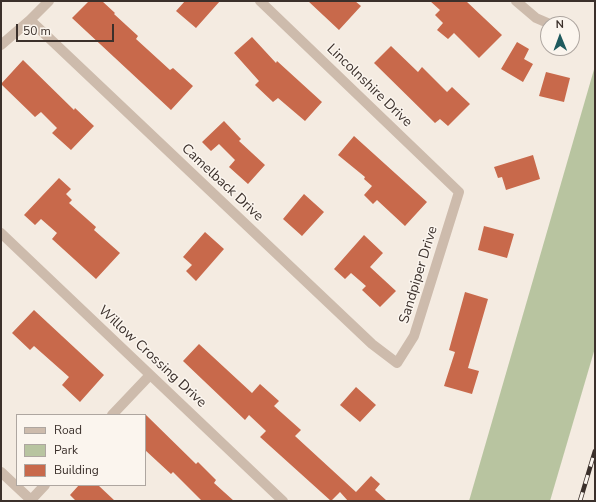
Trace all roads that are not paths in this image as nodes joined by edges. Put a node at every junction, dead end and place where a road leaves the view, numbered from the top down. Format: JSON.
{"nodes":[{"id":1,"x":49,"y":1,"type":"edge"},
{"id":2,"x":260,"y":1,"type":"edge"},
{"id":3,"x":516,"y":1,"type":"edge"},
{"id":4,"x":30,"y":20,"type":"junction"},
{"id":5,"x":540,"y":20,"type":"edge"},
{"id":6,"x":1,"y":45,"type":"edge"},
{"id":7,"x":459,"y":192,"type":"joint"},
{"id":8,"x":1,"y":233,"type":"edge"},
{"id":9,"x":397,"y":363,"type":"joint"},
{"id":10,"x":150,"y":375,"type":"junction"},
{"id":11,"x":113,"y":414,"type":"edge"},
{"id":12,"x":1,"y":472,"type":"edge"},
{"id":13,"x":44,"y":486,"type":"edge"},
{"id":14,"x":31,"y":500,"type":"edge"},
{"id":15,"x":283,"y":501,"type":"edge"}],
"edges":[{"from":1,"to":4,"type":"street"},
{"from":2,"to":7,"type":"street","name":"Lincolnshire Drive"},
{"from":3,"to":5,"type":"street"},
{"from":4,"to":6,"type":"street"},
{"from":4,"to":9,"type":"street","name":"Camelback Drive"},
{"from":7,"to":9,"type":"street","name":"Sandpiper Drive"},
{"from":8,"to":10,"type":"street","name":"Willow Crossing Drive"},
{"from":10,"to":11,"type":"street"},
{"from":10,"to":15,"type":"street","name":"Willow Crossing Drive"},
{"from":12,"to":14,"type":"street"},
{"from":13,"to":14,"type":"street"}]}
